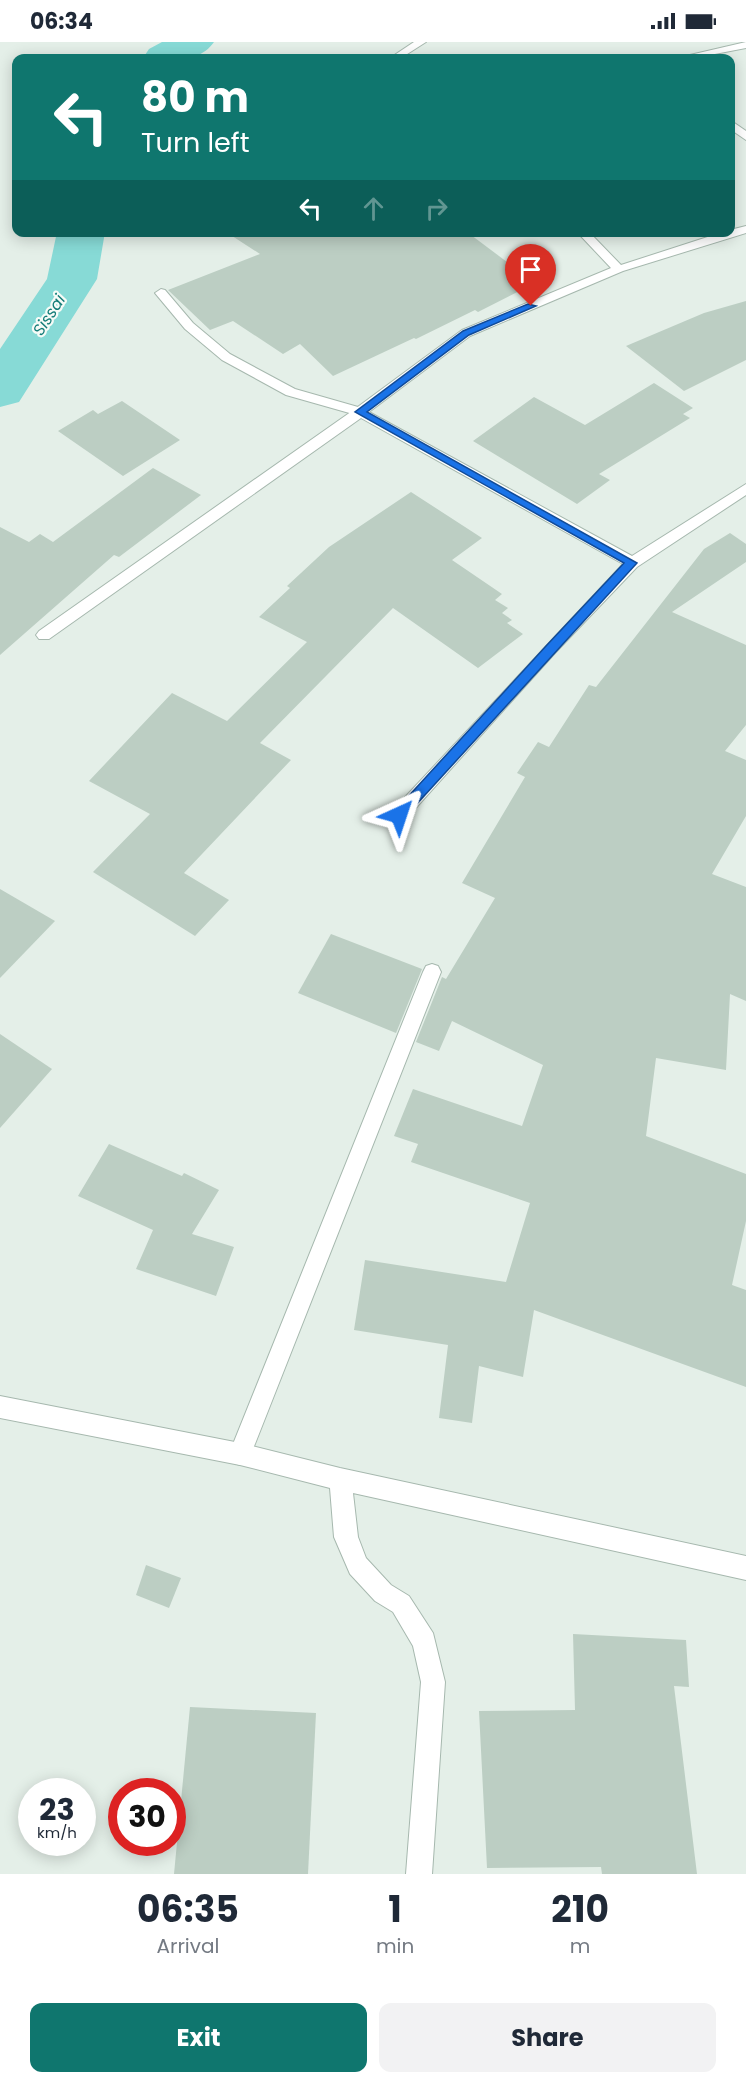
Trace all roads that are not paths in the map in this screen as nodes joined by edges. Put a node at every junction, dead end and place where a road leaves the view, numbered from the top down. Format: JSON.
{"nodes":[{"id":1,"x":421,"y":42,"type":"edge"},
{"id":2,"x":742,"y":44,"type":"edge"},
{"id":3,"x":402,"y":54,"type":"edge"},
{"id":4,"x":699,"y":54,"type":"edge"},
{"id":5,"x":587,"y":237,"type":"edge"},
{"id":6,"x":721,"y":237,"type":"edge"},
{"id":7,"x":619,"y":269,"type":"junction"},
{"id":8,"x":161,"y":293,"type":"dead end"},
{"id":9,"x":360,"y":412,"type":"junction"},
{"id":10,"x":746,"y":489,"type":"edge"},
{"id":11,"x":632,"y":563,"type":"junction"},
{"id":12,"x":44,"y":635,"type":"dead end"},
{"id":13,"x":399,"y":815,"type":"dead end"},
{"id":14,"x":432,"y":972,"type":"dead end"},
{"id":15,"x":0,"y":1407,"type":"edge"},
{"id":16,"x":240,"y":1454,"type":"junction"},
{"id":17,"x":339,"y":1479,"type":"junction"},
{"id":18,"x":746,"y":1568,"type":"edge"},
{"id":19,"x":420,"y":1874,"type":"edge"}],
"edges":[{"from":1,"to":3,"type":"street"},
{"from":2,"to":4,"type":"street"},
{"from":5,"to":7,"type":"street"},
{"from":6,"to":7,"type":"street"},
{"from":7,"to":9,"type":"street"},
{"from":8,"to":9,"type":"street"},
{"from":9,"to":11,"type":"street"},
{"from":9,"to":12,"type":"street"},
{"from":10,"to":11,"type":"street"},
{"from":11,"to":13,"type":"street"},
{"from":14,"to":16,"type":"street"},
{"from":15,"to":16,"type":"street"},
{"from":16,"to":17,"type":"street"},
{"from":17,"to":18,"type":"street"},
{"from":17,"to":19,"type":"street"}]}
